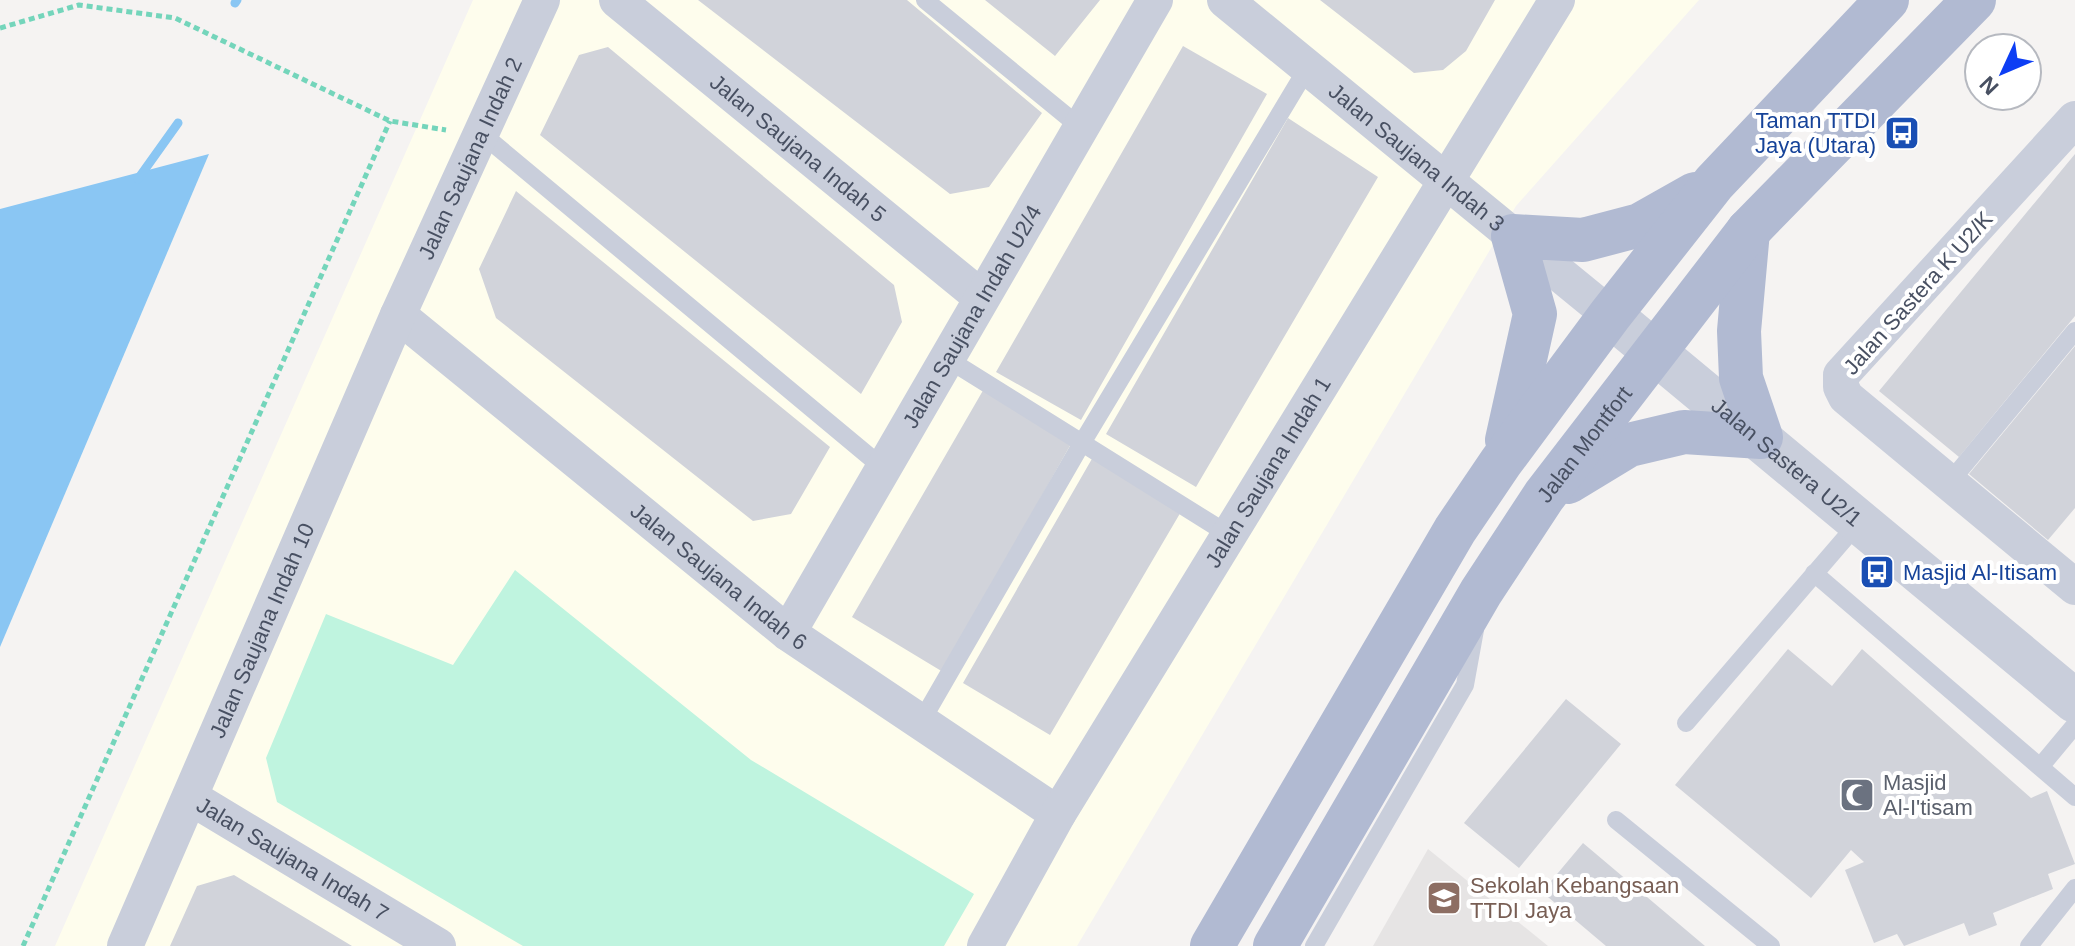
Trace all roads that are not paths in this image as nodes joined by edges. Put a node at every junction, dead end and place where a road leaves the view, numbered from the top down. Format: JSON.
{"nodes":[{"id":1,"x":542,"y":0,"type":"edge"},
{"id":2,"x":617,"y":0,"type":"edge"},
{"id":3,"x":925,"y":0,"type":"edge"},
{"id":4,"x":1155,"y":0,"type":"edge"},
{"id":5,"x":1225,"y":0,"type":"edge"},
{"id":6,"x":1557,"y":0,"type":"edge"},
{"id":7,"x":1887,"y":0,"type":"edge"},
{"id":8,"x":1974,"y":0,"type":"edge"},
{"id":9,"x":1308,"y":67,"type":"junction"},
{"id":10,"x":2075,"y":119,"type":"edge"},
{"id":11,"x":1080,"y":127,"type":"junction"},
{"id":12,"x":482,"y":134,"type":"junction"},
{"id":13,"x":1448,"y":183,"type":"junction"},
{"id":14,"x":1714,"y":183,"type":"junction"},
{"id":15,"x":1748,"y":231,"type":"junction"},
{"id":16,"x":1513,"y":236,"type":"junction"},
{"id":17,"x":981,"y":297,"type":"junction"},
{"id":18,"x":398,"y":315,"type":"junction"},
{"id":19,"x":1610,"y":315,"type":"junction"},
{"id":20,"x":2075,"y":331,"type":"edge"},
{"id":21,"x":1656,"y":352,"type":"junction"},
{"id":22,"x":946,"y":358,"type":"junction"},
{"id":23,"x":1761,"y":437,"type":"junction"},
{"id":24,"x":1082,"y":443,"type":"junction"},
{"id":25,"x":1501,"y":462,"type":"junction"},
{"id":26,"x":882,"y":467,"type":"junction"},
{"id":27,"x":1949,"y":483,"type":"junction"},
{"id":28,"x":1544,"y":496,"type":"junction"},
{"id":29,"x":1861,"y":521,"type":"junction"},
{"id":30,"x":1228,"y":534,"type":"junction"},
{"id":31,"x":1814,"y":573,"type":"junction"},
{"id":32,"x":2074,"y":583,"type":"edge"},
{"id":33,"x":1481,"y":592,"type":"junction"},
{"id":34,"x":788,"y":633,"type":"junction"},
{"id":35,"x":2075,"y":701,"type":"edge"},
{"id":36,"x":921,"y":722,"type":"junction"},
{"id":37,"x":1686,"y":723,"type":"dead end"},
{"id":38,"x":2075,"y":725,"type":"edge"},
{"id":39,"x":2040,"y":767,"type":"junction"},
{"id":40,"x":190,"y":797,"type":"junction"},
{"id":41,"x":2075,"y":797,"type":"edge"},
{"id":42,"x":1058,"y":814,"type":"junction"},
{"id":43,"x":1616,"y":820,"type":"dead end"},
{"id":44,"x":1252,"y":879,"type":"junction"},
{"id":45,"x":2075,"y":888,"type":"edge"},
{"id":46,"x":125,"y":946,"type":"edge"},
{"id":47,"x":438,"y":946,"type":"edge"},
{"id":48,"x":985,"y":946,"type":"edge"},
{"id":49,"x":1176,"y":946,"type":"edge"},
{"id":50,"x":1212,"y":946,"type":"edge"},
{"id":51,"x":1275,"y":946,"type":"edge"},
{"id":52,"x":1314,"y":946,"type":"edge"},
{"id":53,"x":1771,"y":946,"type":"edge"},
{"id":54,"x":2029,"y":946,"type":"edge"}],
"edges":[{"from":1,"to":12,"type":"street","name":"Jalan Saujana Indah 2"},
{"from":2,"to":17,"type":"street","name":"Jalan Saujana Indah 5"},
{"from":3,"to":11,"type":"lane"},
{"from":4,"to":11,"type":"street","name":"Jalan Saujana Indah U2/4"},
{"from":5,"to":9,"type":"street","name":"Jalan Saujana Indah 3"},
{"from":6,"to":13,"type":"street","name":"Jalan Saujana Indah 1"},
{"from":7,"to":14,"type":"main road"},
{"from":8,"to":15,"type":"main road","name":"Jalan Montfort"},
{"from":9,"to":13,"type":"street","name":"Jalan Saujana Indah 3"},
{"from":9,"to":24,"type":"lane"},
{"from":10,"to":27,"type":"street","name":"Jalan Sastera K U2/K"},
{"from":11,"to":17,"type":"street","name":"Jalan Saujana Indah U2/4"},
{"from":12,"to":18,"type":"street","name":"Jalan Saujana Indah 2"},
{"from":12,"to":26,"type":"lane"},
{"from":13,"to":16,"type":"street","name":"Jalan Saujana Indah 3"},
{"from":13,"to":30,"type":"street","name":"Jalan Saujana Indah 1"},
{"from":14,"to":16,"type":"main road"},
{"from":14,"to":19,"type":"main road"},
{"from":15,"to":21,"type":"main road","name":"Jalan Montfort"},
{"from":15,"to":23,"type":"main road"},
{"from":16,"to":19,"type":"street","name":"Jalan Saujana Indah 3"},
{"from":16,"to":25,"type":"main road"},
{"from":17,"to":22,"type":"street","name":"Jalan Saujana Indah U2/4"},
{"from":18,"to":34,"type":"street","name":"Jalan Saujana Indah 6"},
{"from":18,"to":40,"type":"street","name":"Jalan Saujana Indah 10"},
{"from":19,"to":21,"type":"street","name":"Jalan Sastera U2/1"},
{"from":19,"to":25,"type":"main road"},
{"from":20,"to":27,"type":"lane"},
{"from":21,"to":23,"type":"street","name":"Jalan Sastera U2/1"},
{"from":21,"to":28,"type":"main road","name":"Jalan Montfort"},
{"from":22,"to":24,"type":"lane"},
{"from":22,"to":26,"type":"street","name":"Jalan Saujana Indah U2/4"},
{"from":23,"to":28,"type":"main road"},
{"from":23,"to":29,"type":"street","name":"Jalan Sastera U2/1"},
{"from":24,"to":30,"type":"lane"},
{"from":24,"to":36,"type":"lane"},
{"from":25,"to":44,"type":"main road"},
{"from":26,"to":34,"type":"street","name":"Jalan Saujana Indah U2/4"},
{"from":27,"to":32,"type":"street","name":"Jalan Sastera K U2/K"},
{"from":28,"to":33,"type":"main road","name":"Jalan Montfort"},
{"from":29,"to":31,"type":"lane"},
{"from":29,"to":35,"type":"street","name":"Jalan Sastera U2/1"},
{"from":30,"to":42,"type":"street","name":"Jalan Saujana Indah 1"},
{"from":31,"to":37,"type":"lane"},
{"from":31,"to":39,"type":"lane"},
{"from":33,"to":51,"type":"main road","name":"Jalan Montfort"},
{"from":33,"to":52,"type":"lane"},
{"from":34,"to":36,"type":"street","name":"Jalan Saujana Indah 6"},
{"from":36,"to":42,"type":"street","name":"Jalan Saujana Indah 6"},
{"from":38,"to":39,"type":"lane"},
{"from":39,"to":41,"type":"lane"},
{"from":40,"to":46,"type":"street","name":"Jalan Saujana Indah 10"},
{"from":40,"to":47,"type":"street","name":"Jalan Saujana Indah 7"},
{"from":42,"to":48,"type":"street","name":"Jalan Saujana Indah 1"},
{"from":43,"to":53,"type":"lane"},
{"from":44,"to":49,"type":"main road"},
{"from":44,"to":50,"type":"main road"},
{"from":45,"to":54,"type":"lane"}]}
